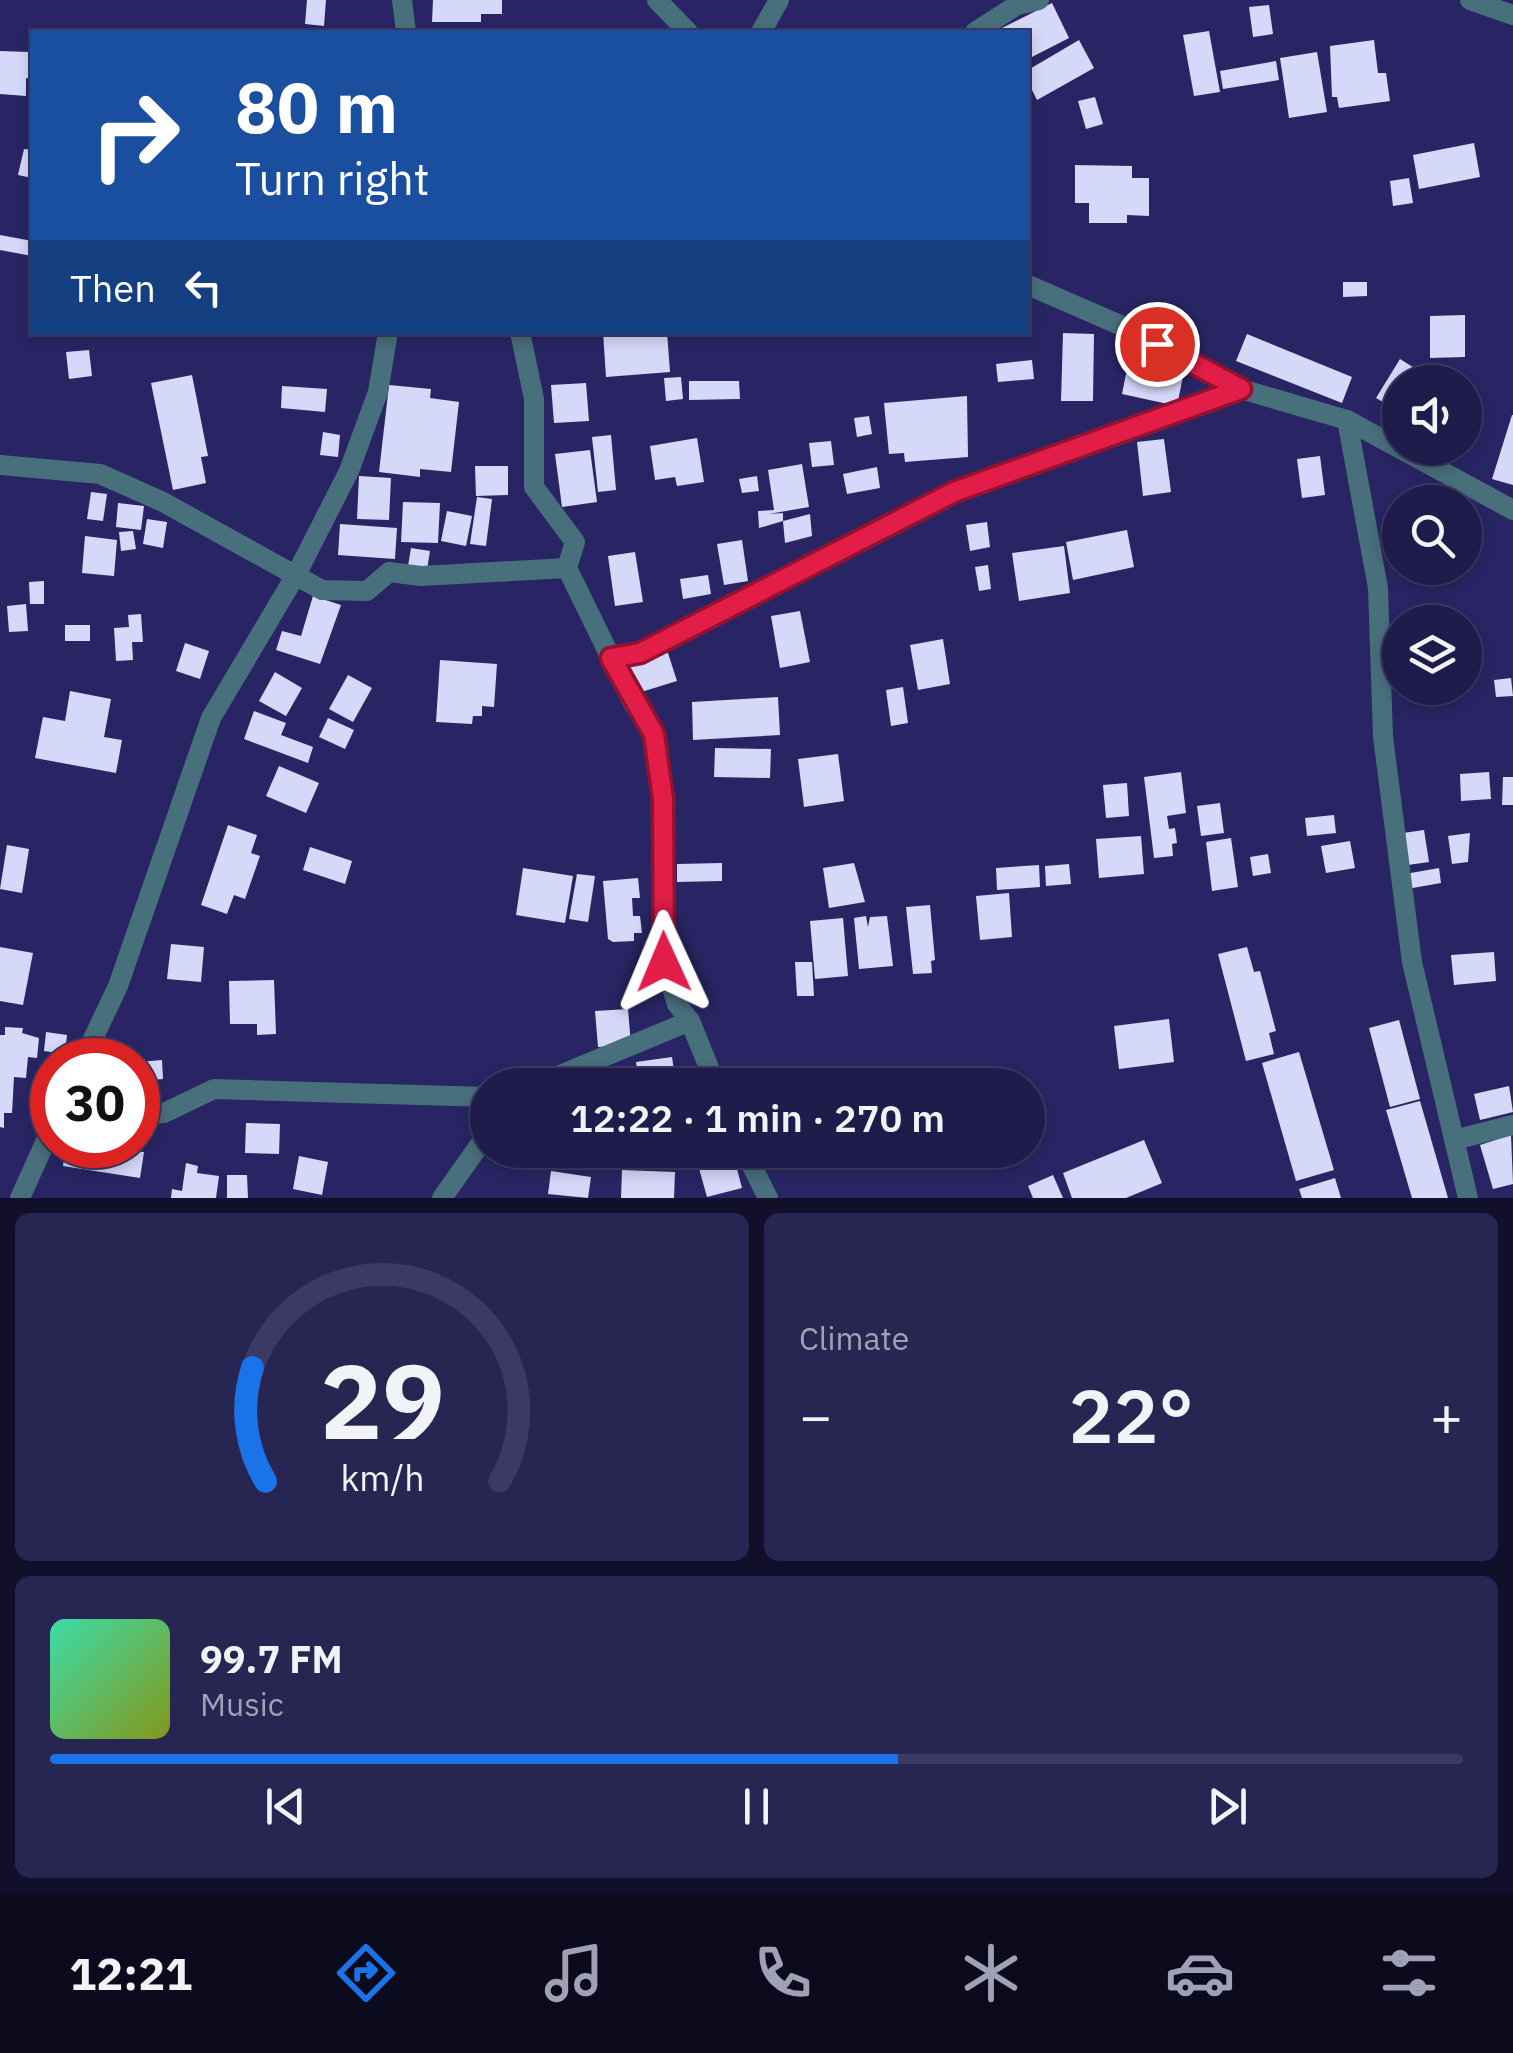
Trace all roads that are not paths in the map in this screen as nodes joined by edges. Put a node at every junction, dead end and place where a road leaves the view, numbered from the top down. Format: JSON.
{"nodes":[{"id":1,"x":402,"y":0,"type":"edge"},
{"id":2,"x":657,"y":0,"type":"edge"},
{"id":3,"x":778,"y":0,"type":"edge"},
{"id":4,"x":1039,"y":0,"type":"edge"},
{"id":5,"x":1470,"y":0,"type":"edge"},
{"id":6,"x":1513,"y":15,"type":"edge"},
{"id":7,"x":406,"y":30,"type":"edge"},
{"id":8,"x":686,"y":30,"type":"edge"},
{"id":9,"x":762,"y":30,"type":"edge"},
{"id":10,"x":978,"y":30,"type":"edge"},
{"id":11,"x":1030,"y":286,"type":"edge"},
{"id":12,"x":388,"y":335,"type":"edge"},
{"id":13,"x":521,"y":335,"type":"edge"},
{"id":14,"x":1241,"y":389,"type":"junction"},
{"id":15,"x":1346,"y":420,"type":"junction"},
{"id":16,"x":0,"y":464,"type":"edge"},
{"id":17,"x":1513,"y":510,"type":"edge"},
{"id":18,"x":566,"y":568,"type":"junction"},
{"id":19,"x":296,"y":572,"type":"junction"},
{"id":20,"x":611,"y":658,"type":"junction"},
{"id":21,"x":690,"y":1021,"type":"junction"},
{"id":22,"x":94,"y":1038,"type":"edge"},
{"id":23,"x":577,"y":1068,"type":"edge"},
{"id":24,"x":709,"y":1068,"type":"edge"},
{"id":25,"x":470,"y":1097,"type":"edge"},
{"id":26,"x":160,"y":1113,"type":"edge"},
{"id":27,"x":1513,"y":1125,"type":"edge"},
{"id":28,"x":1454,"y":1140,"type":"junction"},
{"id":29,"x":470,"y":1158,"type":"edge"},
{"id":30,"x":34,"y":1168,"type":"edge"},
{"id":31,"x":753,"y":1168,"type":"edge"},
{"id":32,"x":20,"y":1198,"type":"edge"},
{"id":33,"x":442,"y":1198,"type":"edge"},
{"id":34,"x":768,"y":1198,"type":"edge"},
{"id":35,"x":1468,"y":1198,"type":"edge"}],
"edges":[{"from":1,"to":7,"type":"street"},
{"from":2,"to":8,"type":"street"},
{"from":3,"to":9,"type":"street"},
{"from":4,"to":10,"type":"street"},
{"from":5,"to":6,"type":"street"},
{"from":11,"to":14,"type":"street"},
{"from":12,"to":19,"type":"street"},
{"from":13,"to":18,"type":"street"},
{"from":14,"to":15,"type":"street"},
{"from":14,"to":20,"type":"street"},
{"from":15,"to":17,"type":"street"},
{"from":15,"to":28,"type":"street"},
{"from":16,"to":19,"type":"street"},
{"from":18,"to":19,"type":"street"},
{"from":18,"to":20,"type":"street"},
{"from":19,"to":22,"type":"street"},
{"from":20,"to":21,"type":"street"},
{"from":21,"to":23,"type":"street"},
{"from":21,"to":24,"type":"street"},
{"from":25,"to":26,"type":"street"},
{"from":27,"to":28,"type":"street"},
{"from":28,"to":35,"type":"street"},
{"from":29,"to":33,"type":"street"},
{"from":30,"to":32,"type":"street"},
{"from":31,"to":34,"type":"street"}]}
